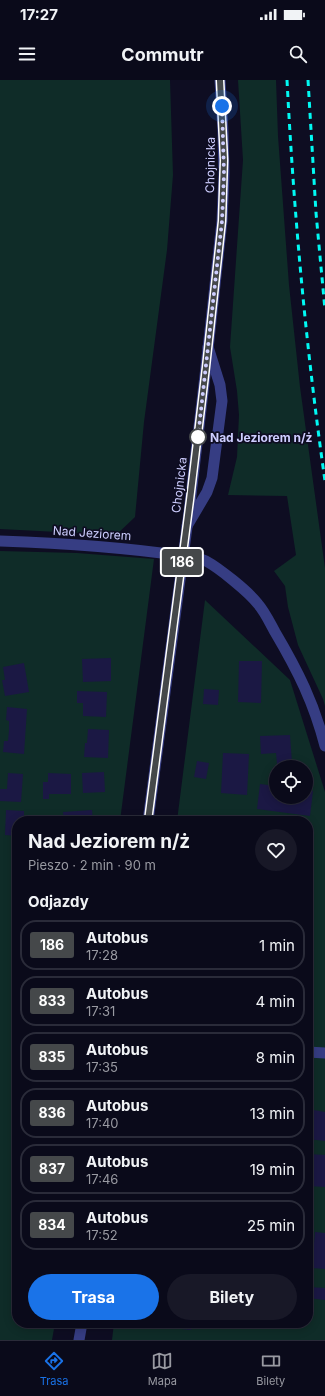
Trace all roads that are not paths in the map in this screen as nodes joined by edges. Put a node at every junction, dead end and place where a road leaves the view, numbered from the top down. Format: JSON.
{"nodes":[{"id":1,"x":220,"y":80,"type":"edge"},
{"id":2,"x":208,"y":347,"type":"junction"},
{"id":3,"x":187,"y":526,"type":"junction"},
{"id":4,"x":0,"y":542,"type":"edge"},
{"id":5,"x":183,"y":556,"type":"junction"},
{"id":6,"x":325,"y":746,"type":"edge"},
{"id":7,"x":149,"y":816,"type":"edge"},
{"id":8,"x":313,"y":1052,"type":"edge"},
{"id":9,"x":325,"y":1053,"type":"edge"},
{"id":10,"x":81,"y":1328,"type":"edge"},
{"id":11,"x":79,"y":1340,"type":"edge"}],
"edges":[{"from":1,"to":2,"type":"street","name":"Chojnicka"},
{"from":2,"to":3,"type":"street","name":"Chojnicka"},
{"from":2,"to":3,"type":"street"},
{"from":3,"to":5,"type":"street","name":"Chojnicka"},
{"from":4,"to":5,"type":"street","name":"Nad Jeziorem"},
{"from":5,"to":6,"type":"street","name":"Nad Jeziorem"},
{"from":5,"to":7,"type":"street","name":"Chojnicka"},
{"from":8,"to":9,"type":"street"},
{"from":10,"to":11,"type":"street"}]}
